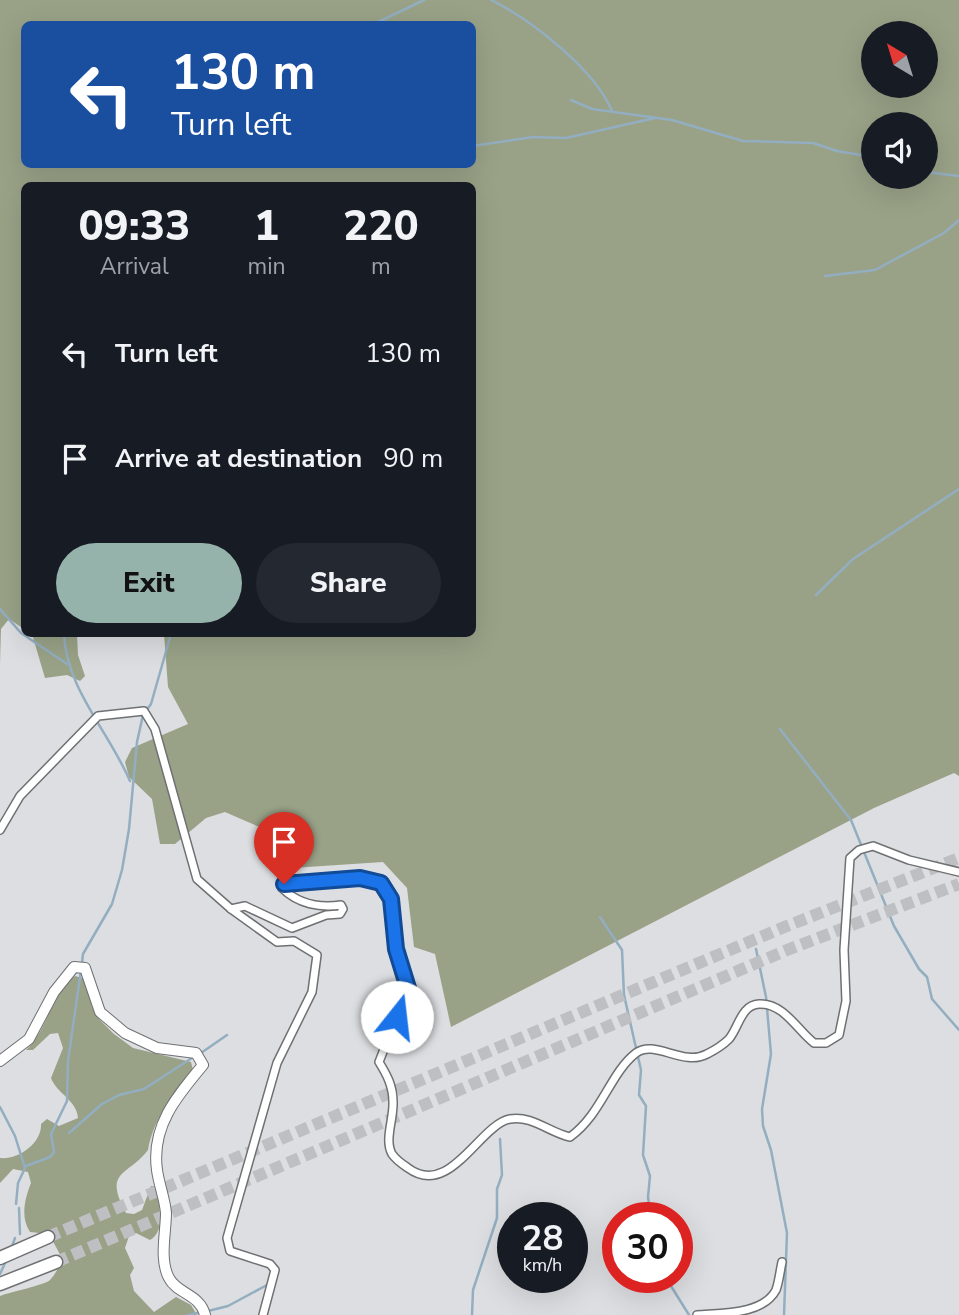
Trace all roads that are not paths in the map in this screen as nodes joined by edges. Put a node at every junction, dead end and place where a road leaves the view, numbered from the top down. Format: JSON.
{"nodes":[{"id":1,"x":0,"y":830,"type":"edge"},
{"id":2,"x":959,"y":873,"type":"edge"},
{"id":3,"x":231,"y":909,"type":"junction"},
{"id":4,"x":0,"y":1060,"type":"edge"},
{"id":5,"x":48,"y":1237,"type":"tunnel mouth"},
{"id":6,"x":0,"y":1258,"type":"edge"},
{"id":7,"x":56,"y":1262,"type":"tunnel mouth"},
{"id":8,"x":782,"y":1262,"type":"dead end"},
{"id":9,"x":0,"y":1284,"type":"edge"},
{"id":10,"x":205,"y":1315,"type":"edge"},
{"id":11,"x":263,"y":1315,"type":"edge"},
{"id":12,"x":697,"y":1315,"type":"edge"}],
"edges":[{"from":1,"to":3,"type":"street"},
{"from":2,"to":3,"type":"street"},
{"from":3,"to":11,"type":"street"},
{"from":4,"to":10,"type":"street"},
{"from":5,"to":6,"type":"highway"},
{"from":7,"to":9,"type":"highway"},
{"from":8,"to":12,"type":"street"}]}
